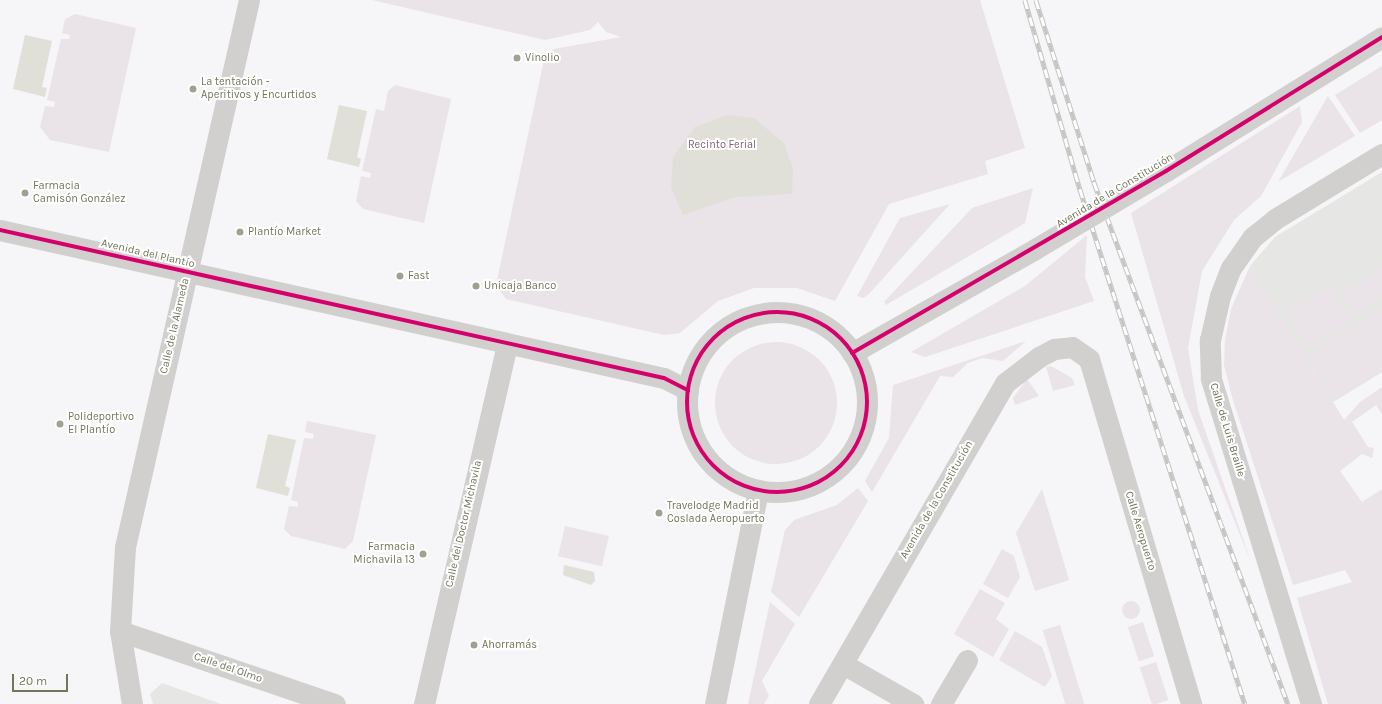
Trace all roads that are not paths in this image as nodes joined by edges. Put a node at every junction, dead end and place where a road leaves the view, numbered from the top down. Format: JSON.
{"nodes":[{"id":1,"x":249,"y":0,"type":"edge"},
{"id":2,"x":1382,"y":37,"type":"edge"},
{"id":3,"x":1382,"y":154,"type":"edge"},
{"id":4,"x":0,"y":230,"type":"edge"},
{"id":5,"x":187,"y":273,"type":"junction"},
{"id":6,"x":507,"y":344,"type":"junction"},
{"id":7,"x":852,"y":352,"type":"junction"},
{"id":8,"x":1089,"y":359,"type":"joint"},
{"id":9,"x":688,"y":390,"type":"junction"},
{"id":10,"x":758,"y":490,"type":"junction"},
{"id":11,"x":120,"y":631,"type":"junction"},
{"id":12,"x":968,"y":660,"type":"dead end"},
{"id":13,"x":843,"y":664,"type":"junction"},
{"id":14,"x":132,"y":704,"type":"edge"},
{"id":15,"x":335,"y":704,"type":"edge"},
{"id":16,"x":424,"y":704,"type":"edge"},
{"id":17,"x":715,"y":704,"type":"edge"},
{"id":18,"x":819,"y":704,"type":"edge"},
{"id":19,"x":913,"y":704,"type":"edge"},
{"id":20,"x":941,"y":704,"type":"edge"},
{"id":21,"x":1191,"y":704,"type":"edge"},
{"id":22,"x":1311,"y":704,"type":"edge"}],
"edges":[{"from":1,"to":5,"type":"street","name":"Calle de la Alameda"},
{"from":2,"to":7,"type":"street","name":"Avenida de la Constitución","bridge":true},
{"from":3,"to":22,"type":"street","name":"Calle de Luis Braille"},
{"from":4,"to":5,"type":"street","name":"Avenida del Plantío"},
{"from":5,"to":6,"type":"street","name":"Avenida del Plantío"},
{"from":5,"to":11,"type":"street","name":"Calle de la Alameda"},
{"from":6,"to":9,"type":"street","name":"Avenida del Plantío"},
{"from":6,"to":16,"type":"street","name":"Calle del Doctor Michavila"},
{"from":7,"to":9,"type":"street"},
{"from":7,"to":10,"type":"street"},
{"from":8,"to":13,"type":"street","name":"Avenida de la Constitución"},
{"from":8,"to":21,"type":"street","name":"Calle Aeropuerto"},
{"from":9,"to":10,"type":"street"},
{"from":10,"to":17,"type":"street"},
{"from":11,"to":14,"type":"street","name":"Calle de la Alameda"},
{"from":11,"to":15,"type":"street","name":"Calle del Olmo"},
{"from":12,"to":20,"type":"street"},
{"from":13,"to":18,"type":"street","name":"Avenida de la Constitución"},
{"from":13,"to":19,"type":"street"}]}
